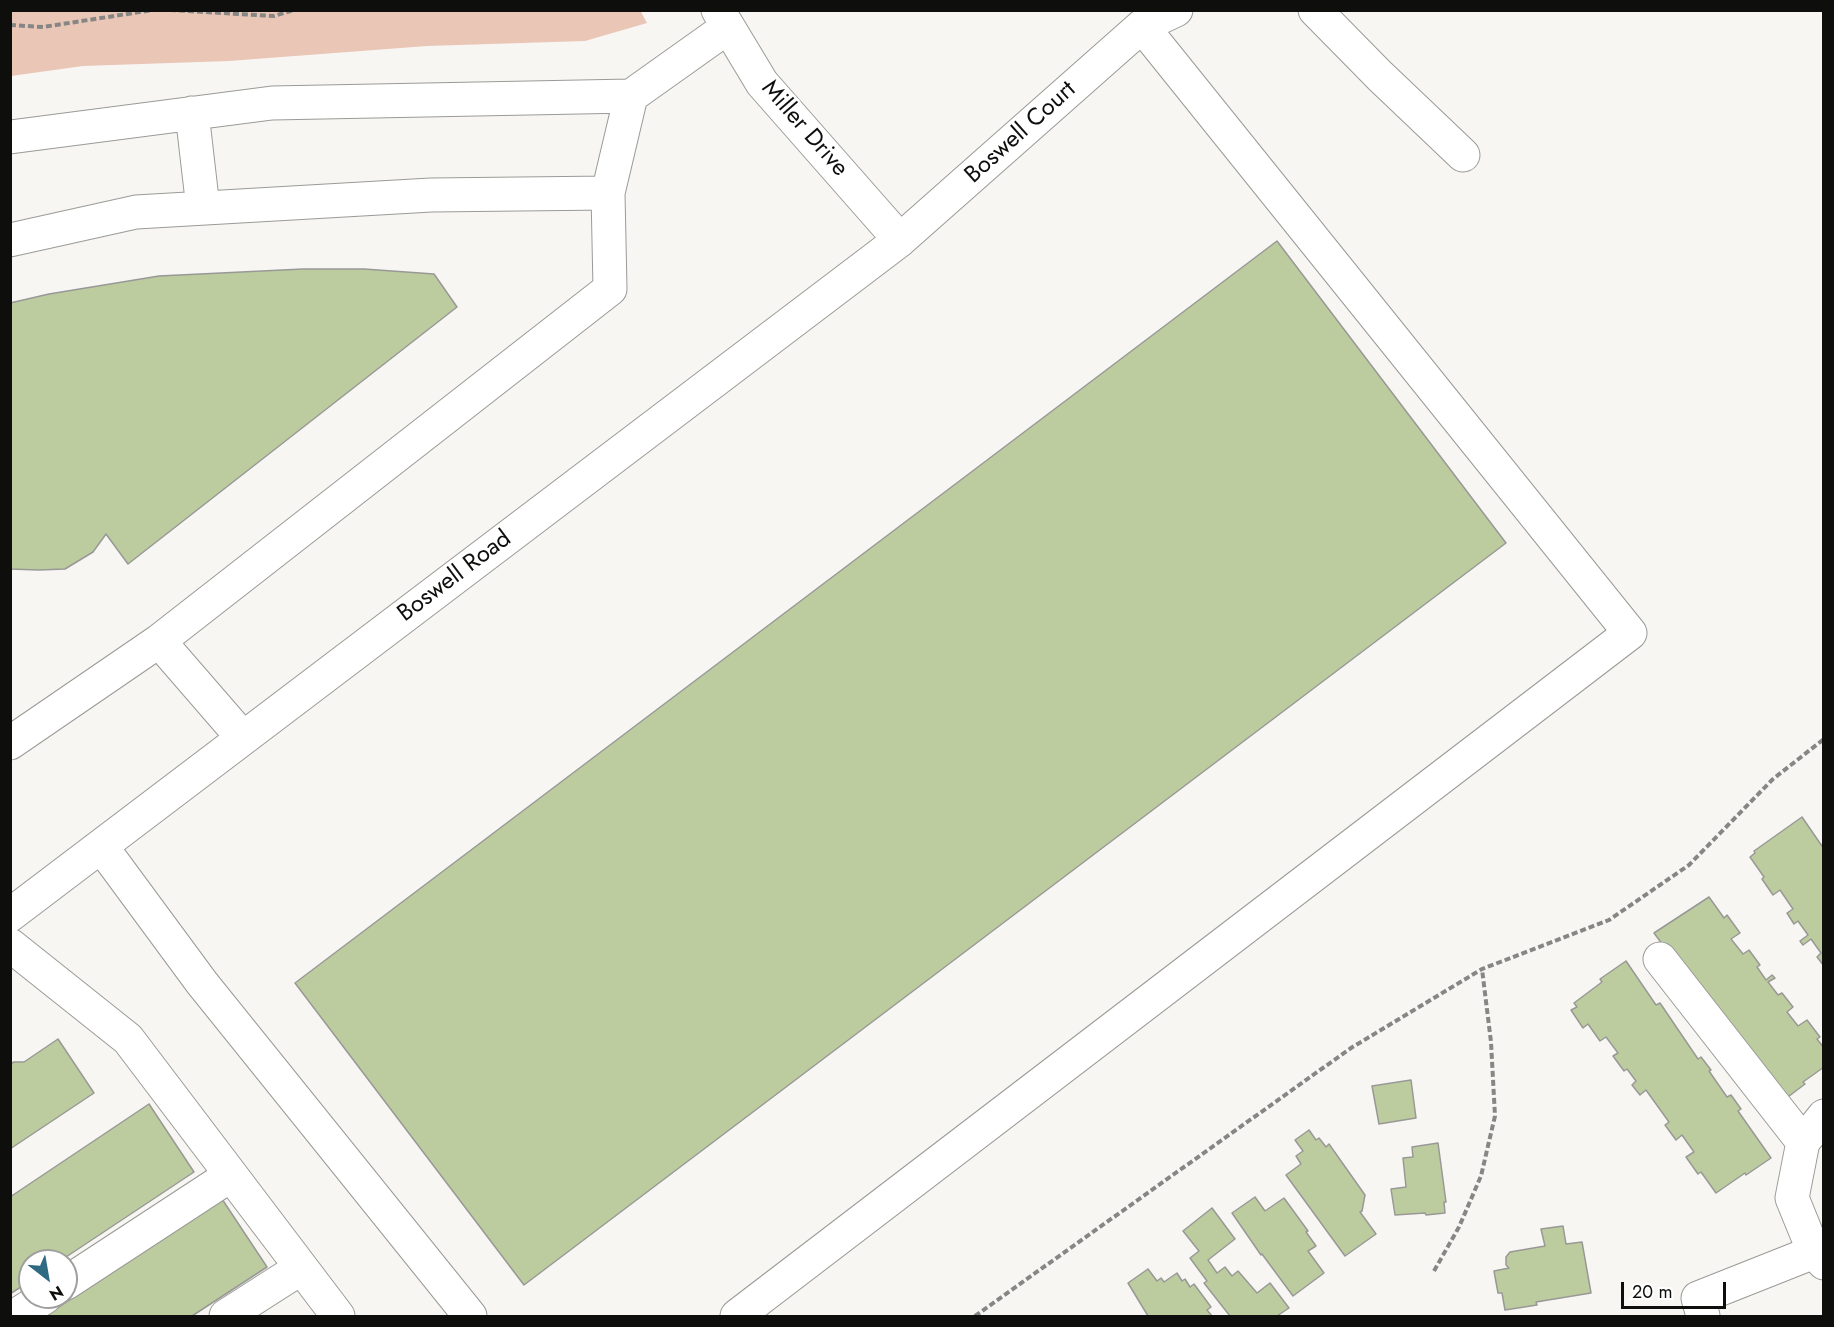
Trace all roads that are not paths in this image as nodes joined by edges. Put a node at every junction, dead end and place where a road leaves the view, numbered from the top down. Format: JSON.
{"nodes":[{"id":1,"x":1176,"y":10,"type":"edge"},
{"id":2,"x":1315,"y":10,"type":"edge"},
{"id":3,"x":1146,"y":18,"type":"edge"},
{"id":4,"x":723,"y":19,"type":"edge"},
{"id":5,"x":631,"y":96,"type":"junction"},
{"id":6,"x":192,"y":113,"type":"junction"},
{"id":7,"x":10,"y":137,"type":"edge"},
{"id":8,"x":1463,"y":155,"type":"dead end"},
{"id":9,"x":608,"y":193,"type":"junction"},
{"id":10,"x":203,"y":208,"type":"junction"},
{"id":11,"x":10,"y":240,"type":"edge"},
{"id":12,"x":900,"y":240,"type":"junction"},
{"id":13,"x":159,"y":641,"type":"junction"},
{"id":14,"x":243,"y":738,"type":"junction"},
{"id":15,"x":10,"y":743,"type":"edge"},
{"id":16,"x":101,"y":846,"type":"junction"},
{"id":17,"x":10,"y":915,"type":"edge"},
{"id":18,"x":10,"y":945,"type":"edge"},
{"id":19,"x":1660,"y":959,"type":"dead end"},
{"id":20,"x":1824,"y":1116,"type":"edge"},
{"id":21,"x":1803,"y":1142,"type":"junction"},
{"id":22,"x":231,"y":1175,"type":"junction"},
{"id":23,"x":1820,"y":1254,"type":"edge"},
{"id":24,"x":301,"y":1268,"type":"junction"},
{"id":25,"x":78,"y":1275,"type":"edge"},
{"id":26,"x":226,"y":1317,"type":"edge"},
{"id":27,"x":339,"y":1317,"type":"edge"},
{"id":28,"x":470,"y":1317,"type":"edge"},
{"id":29,"x":737,"y":1317,"type":"edge"},
{"id":30,"x":1703,"y":1317,"type":"edge"}],
"edges":[{"from":1,"to":3,"type":"street","name":"Boswell Court"},
{"from":2,"to":8,"type":"street"},
{"from":3,"to":12,"type":"street","name":"Boswell Court"},
{"from":3,"to":29,"type":"street"},
{"from":4,"to":5,"type":"street"},
{"from":4,"to":12,"type":"street","name":"Miller Drive"},
{"from":5,"to":6,"type":"street"},
{"from":5,"to":9,"type":"street"},
{"from":6,"to":7,"type":"street"},
{"from":6,"to":10,"type":"street"},
{"from":9,"to":10,"type":"street"},
{"from":9,"to":13,"type":"street"},
{"from":10,"to":11,"type":"street"},
{"from":12,"to":14,"type":"street","name":"Boswell Road"},
{"from":13,"to":14,"type":"street"},
{"from":13,"to":15,"type":"street"},
{"from":14,"to":16,"type":"street","name":"Boswell Road"},
{"from":16,"to":17,"type":"street","name":"Boswell Road"},
{"from":16,"to":28,"type":"street"},
{"from":18,"to":22,"type":"street"},
{"from":19,"to":21,"type":"street"},
{"from":20,"to":21,"type":"street"},
{"from":21,"to":23,"type":"street"},
{"from":22,"to":24,"type":"street"},
{"from":22,"to":25,"type":"street"},
{"from":23,"to":30,"type":"street"},
{"from":24,"to":26,"type":"street"},
{"from":24,"to":27,"type":"street"}]}
